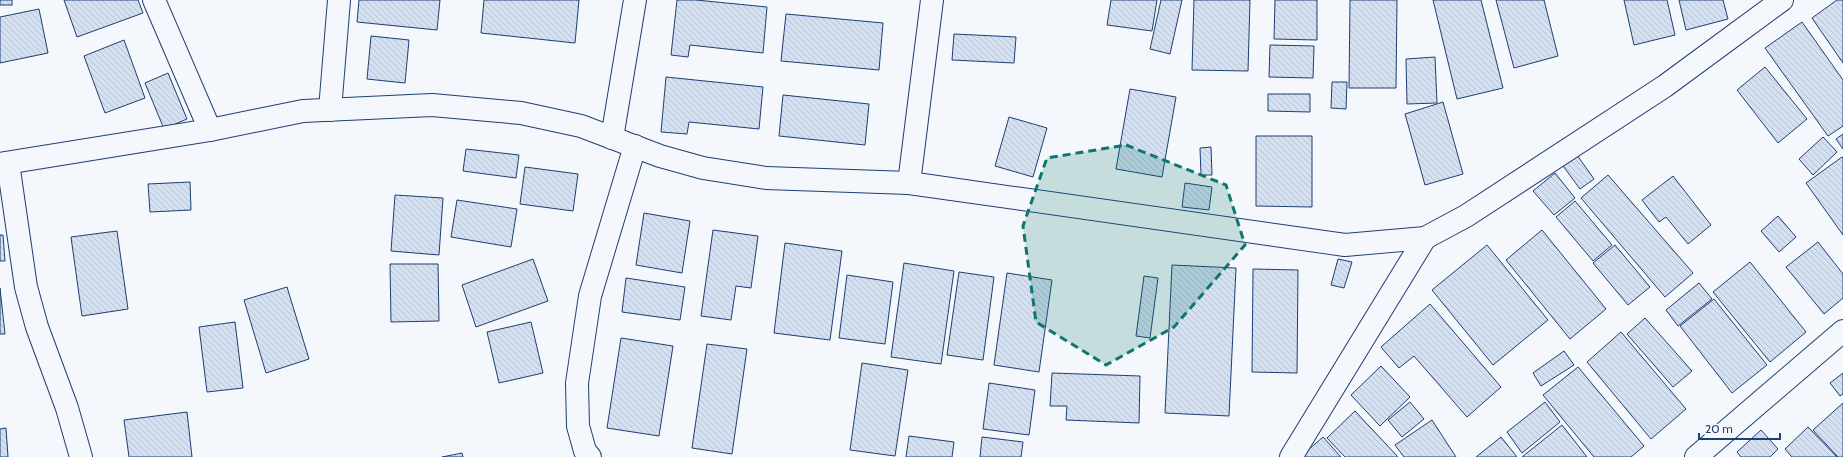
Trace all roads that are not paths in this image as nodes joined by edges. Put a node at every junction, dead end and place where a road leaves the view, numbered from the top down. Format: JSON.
{"nodes":[{"id":1,"x":154,"y":0,"type":"edge"},
{"id":2,"x":339,"y":0,"type":"edge"},
{"id":3,"x":635,"y":0,"type":"edge"},
{"id":4,"x":932,"y":0,"type":"edge"},
{"id":5,"x":1770,"y":4,"type":"edge"},
{"id":6,"x":330,"y":110,"type":"junction"},
{"id":7,"x":210,"y":130,"type":"junction"},
{"id":8,"x":612,"y":138,"type":"junction"},
{"id":9,"x":635,"y":146,"type":"junction"},
{"id":10,"x":4,"y":164,"type":"edge"},
{"id":11,"x":910,"y":183,"type":"junction"},
{"id":12,"x":1425,"y":238,"type":"junction"},
{"id":13,"x":1841,"y":337,"type":"edge"},
{"id":14,"x":81,"y":457,"type":"edge"},
{"id":15,"x":590,"y":457,"type":"edge"},
{"id":16,"x":1291,"y":457,"type":"edge"},
{"id":17,"x":1696,"y":457,"type":"edge"}],
"edges":[{"from":1,"to":7,"type":"street"},
{"from":2,"to":6,"type":"street"},
{"from":3,"to":8,"type":"street"},
{"from":4,"to":11,"type":"street"},
{"from":5,"to":12,"type":"street"},
{"from":6,"to":7,"type":"street"},
{"from":6,"to":8,"type":"street"},
{"from":7,"to":10,"type":"street"},
{"from":8,"to":9,"type":"street"},
{"from":9,"to":11,"type":"street"},
{"from":9,"to":15,"type":"street"},
{"from":10,"to":14,"type":"street"},
{"from":11,"to":12,"type":"street"},
{"from":12,"to":16,"type":"street"},
{"from":13,"to":17,"type":"street"}]}
